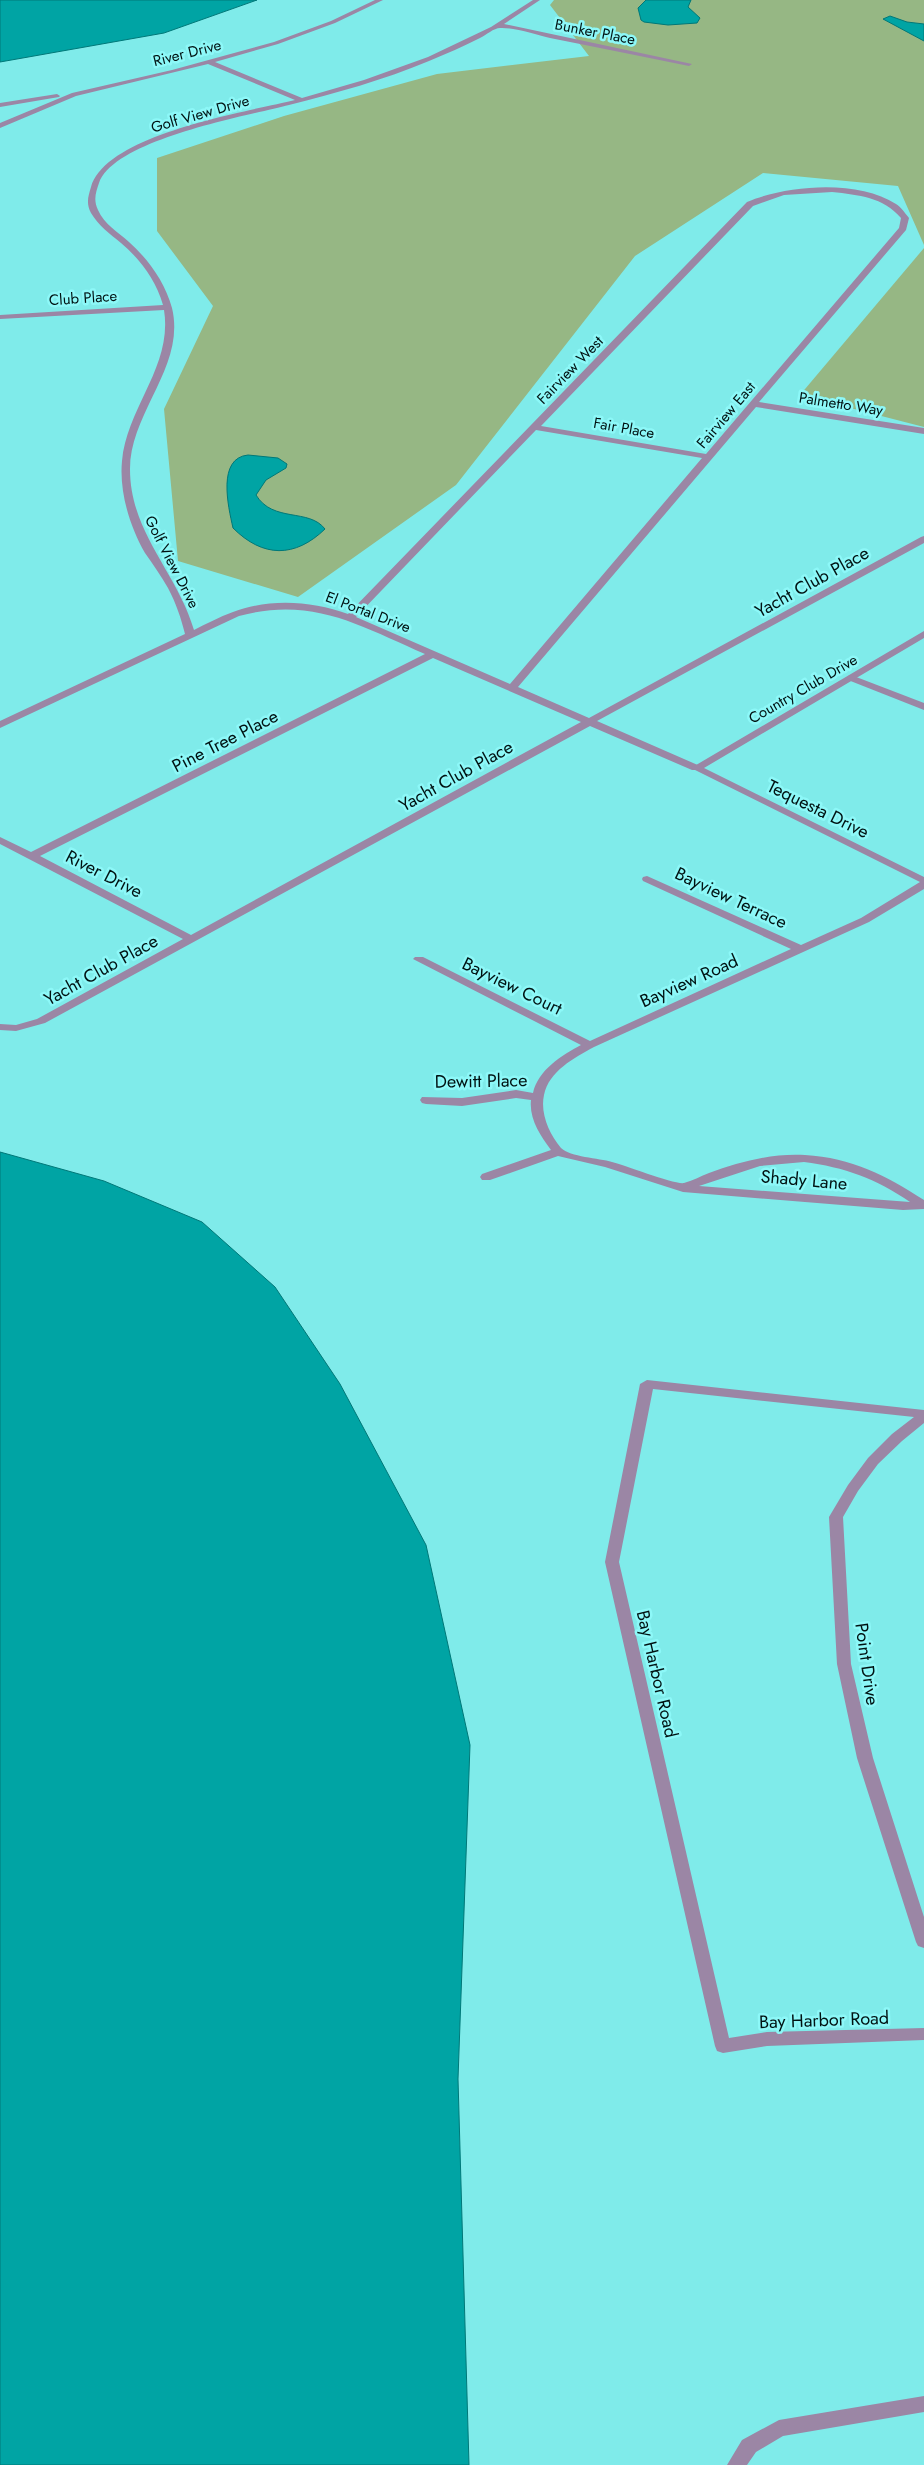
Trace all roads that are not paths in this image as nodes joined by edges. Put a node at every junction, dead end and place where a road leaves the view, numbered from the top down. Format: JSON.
{"nodes":[{"id":1,"x":380,"y":0,"type":"edge"},
{"id":2,"x":537,"y":0,"type":"edge"},
{"id":3,"x":497,"y":25,"type":"junction"},
{"id":4,"x":210,"y":63,"type":"junction"},
{"id":5,"x":689,"y":64,"type":"dead end"},
{"id":6,"x":74,"y":94,"type":"junction"},
{"id":7,"x":302,"y":100,"type":"junction"},
{"id":8,"x":0,"y":105,"type":"edge"},
{"id":9,"x":0,"y":126,"type":"edge"},
{"id":10,"x":834,"y":190,"type":"joint"},
{"id":11,"x":167,"y":307,"type":"junction"},
{"id":12,"x":0,"y":317,"type":"edge"},
{"id":13,"x":754,"y":404,"type":"junction"},
{"id":14,"x":534,"y":427,"type":"junction"},
{"id":15,"x":924,"y":432,"type":"edge"},
{"id":16,"x":709,"y":457,"type":"junction"},
{"id":17,"x":924,"y":539,"type":"edge"},
{"id":18,"x":350,"y":618,"type":"junction"},
{"id":19,"x":924,"y":634,"type":"edge"},
{"id":20,"x":190,"y":635,"type":"junction"},
{"id":21,"x":433,"y":654,"type":"junction"},
{"id":22,"x":851,"y":678,"type":"junction"},
{"id":23,"x":512,"y":688,"type":"junction"},
{"id":24,"x":924,"y":707,"type":"edge"},
{"id":25,"x":591,"y":721,"type":"junction"},
{"id":26,"x":0,"y":725,"type":"edge"},
{"id":27,"x":696,"y":768,"type":"junction"},
{"id":28,"x":0,"y":840,"type":"edge"},
{"id":29,"x":32,"y":856,"type":"junction"},
{"id":30,"x":647,"y":879,"type":"dead end"},
{"id":31,"x":924,"y":880,"type":"edge"},
{"id":32,"x":924,"y":884,"type":"edge"},
{"id":33,"x":191,"y":939,"type":"junction"},
{"id":34,"x":800,"y":949,"type":"junction"},
{"id":35,"x":419,"y":960,"type":"dead end"},
{"id":36,"x":0,"y":1027,"type":"edge"},
{"id":37,"x":590,"y":1045,"type":"junction"},
{"id":38,"x":537,"y":1097,"type":"junction"},
{"id":39,"x":426,"y":1100,"type":"dead end"},
{"id":40,"x":558,"y":1152,"type":"junction"},
{"id":41,"x":486,"y":1177,"type":"dead end"},
{"id":42,"x":683,"y":1188,"type":"junction"},
{"id":43,"x":923,"y":1205,"type":"edge"},
{"id":44,"x":924,"y":1415,"type":"edge"},
{"id":45,"x":924,"y":1942,"type":"edge"},
{"id":46,"x":924,"y":2034,"type":"edge"},
{"id":47,"x":924,"y":2404,"type":"edge"},
{"id":48,"x":736,"y":2465,"type":"edge"}],
"edges":[{"from":1,"to":4,"type":"street","name":"River Drive"},
{"from":2,"to":3,"type":"street","name":"Golf View Drive"},
{"from":3,"to":5,"type":"street","name":"Bunker Place"},
{"from":3,"to":7,"type":"street","name":"Golf View Drive"},
{"from":4,"to":6,"type":"street","name":"River Drive"},
{"from":4,"to":7,"type":"street"},
{"from":6,"to":8,"type":"street"},
{"from":6,"to":9,"type":"street","name":"River Drive"},
{"from":7,"to":11,"type":"street","name":"Golf View Drive"},
{"from":10,"to":13,"type":"street","name":"Fairview East"},
{"from":10,"to":14,"type":"street","name":"Fairview West"},
{"from":11,"to":12,"type":"street","name":"Club Place"},
{"from":11,"to":20,"type":"street","name":"Golf View Drive"},
{"from":13,"to":15,"type":"street","name":"Palmetto Way"},
{"from":13,"to":16,"type":"street","name":"Fairview East"},
{"from":14,"to":16,"type":"street","name":"Fair Place"},
{"from":14,"to":18,"type":"street","name":"Fairview West"},
{"from":16,"to":23,"type":"street","name":"Fairview East"},
{"from":17,"to":25,"type":"street","name":"Yacht Club Place"},
{"from":18,"to":20,"type":"street","name":"El Portal Drive"},
{"from":18,"to":21,"type":"street","name":"El Portal Drive"},
{"from":19,"to":22,"type":"street","name":"Country Club Drive"},
{"from":20,"to":26,"type":"street","name":"El Portal Drive"},
{"from":21,"to":23,"type":"street","name":"El Portal Drive"},
{"from":21,"to":29,"type":"street","name":"Pine Tree Place"},
{"from":22,"to":24,"type":"street"},
{"from":22,"to":27,"type":"street","name":"Country Club Drive"},
{"from":23,"to":25,"type":"street","name":"El Portal Drive"},
{"from":25,"to":27,"type":"street","name":"El Portal Drive"},
{"from":25,"to":33,"type":"street","name":"Yacht Club Place"},
{"from":27,"to":31,"type":"street","name":"Tequesta Drive"},
{"from":28,"to":29,"type":"street","name":"River Drive"},
{"from":29,"to":33,"type":"street","name":"River Drive"},
{"from":30,"to":34,"type":"street","name":"Bayview Terrace"},
{"from":32,"to":34,"type":"street","name":"Bayview Road"},
{"from":33,"to":36,"type":"street","name":"Yacht Club Place"},
{"from":34,"to":37,"type":"street","name":"Bayview Road"},
{"from":35,"to":37,"type":"street","name":"Bayview Court"},
{"from":37,"to":38,"type":"street","name":"Bayview Road"},
{"from":38,"to":39,"type":"street","name":"Dewitt Place"},
{"from":38,"to":40,"type":"street"},
{"from":40,"to":41,"type":"street"},
{"from":40,"to":42,"type":"street","name":"Shady Lane"},
{"from":42,"to":43,"type":"street","name":"Shady Lane"},
{"from":42,"to":43,"type":"street","name":"Shady Lane"},
{"from":44,"to":45,"type":"street","name":"Point Drive"},
{"from":44,"to":46,"type":"street","name":"Bay Harbor Road"},
{"from":47,"to":48,"type":"street"}]}
